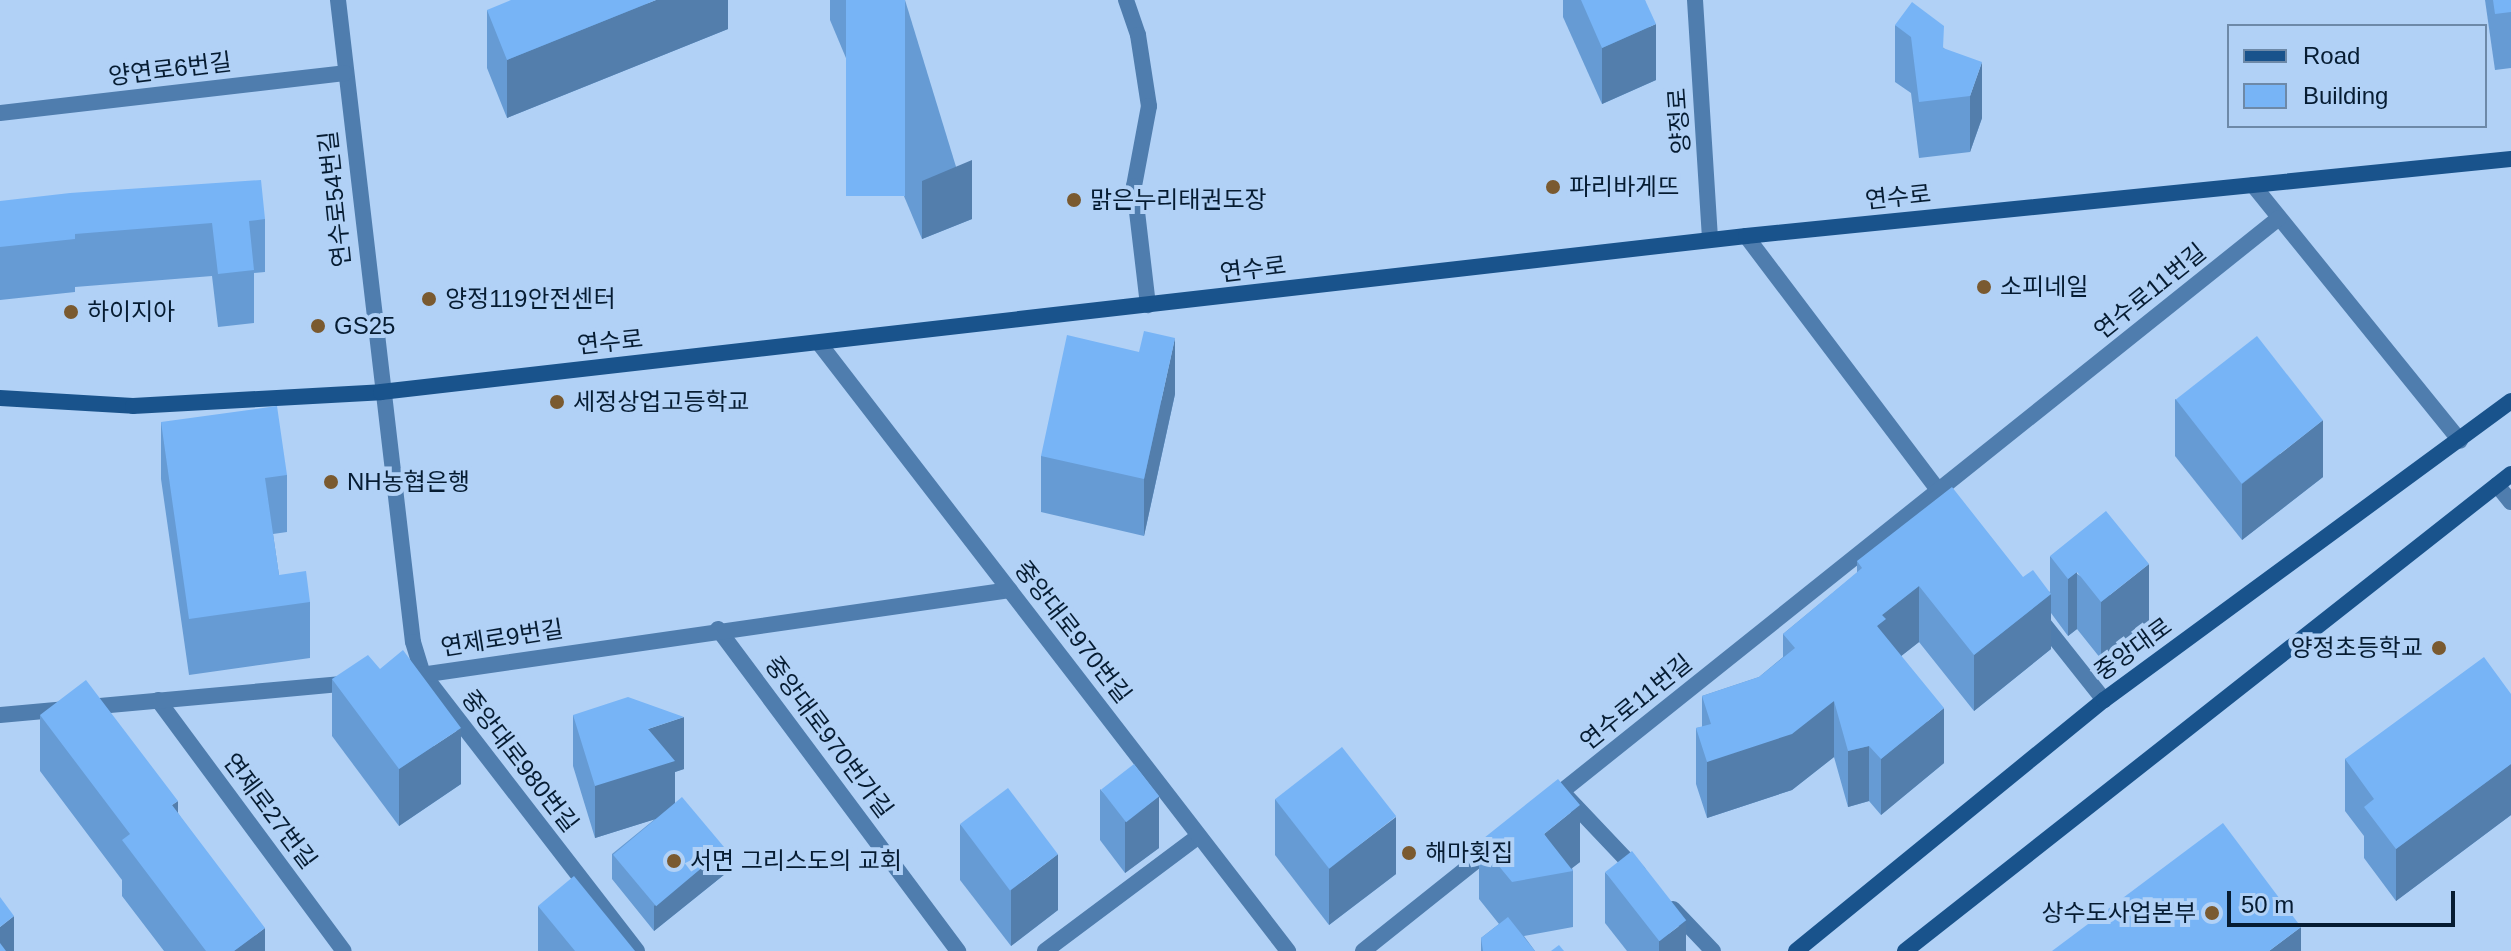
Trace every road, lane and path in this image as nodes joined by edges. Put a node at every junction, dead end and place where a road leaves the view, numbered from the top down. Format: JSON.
{"nodes":[{"id":1,"x":338,"y":0,"type":"edge"},
{"id":2,"x":1126,"y":0,"type":"edge"},
{"id":3,"x":1695,"y":0,"type":"edge"},
{"id":4,"x":345,"y":73,"type":"junction"},
{"id":5,"x":0,"y":113,"type":"edge"},
{"id":6,"x":2511,"y":159,"type":"edge"},
{"id":7,"x":2253,"y":185,"type":"junction"},
{"id":8,"x":2279,"y":218,"type":"junction"},
{"id":9,"x":1746,"y":236,"type":"junction"},
{"id":10,"x":1710,"y":240,"type":"junction"},
{"id":11,"x":1148,"y":305,"type":"junction"},
{"id":12,"x":819,"y":343,"type":"junction"},
{"id":13,"x":381,"y":392,"type":"junction"},
{"id":14,"x":0,"y":398,"type":"edge"},
{"id":15,"x":2511,"y":401,"type":"edge"},
{"id":16,"x":2460,"y":441,"type":"junction"},
{"id":17,"x":2504,"y":479,"type":"edge"},
{"id":18,"x":1938,"y":491,"type":"junction"},
{"id":19,"x":2511,"y":502,"type":"edge"},
{"id":20,"x":1958,"y":515,"type":"edge"},
{"id":21,"x":1010,"y":590,"type":"junction"},
{"id":22,"x":2026,"y":602,"type":"edge"},
{"id":23,"x":718,"y":629,"type":"junction"},
{"id":24,"x":423,"y":674,"type":"junction"},
{"id":25,"x":393,"y":678,"type":"edge"},
{"id":26,"x":362,"y":682,"type":"edge"},
{"id":27,"x":158,"y":700,"type":"junction"},
{"id":28,"x":2104,"y":700,"type":"junction"},
{"id":29,"x":0,"y":715,"type":"edge"},
{"id":30,"x":1562,"y":792,"type":"junction"},
{"id":31,"x":1537,"y":812,"type":"edge"},
{"id":32,"x":1512,"y":832,"type":"edge"},
{"id":33,"x":1199,"y":836,"type":"junction"},
{"id":34,"x":344,"y":951,"type":"edge"},
{"id":35,"x":637,"y":951,"type":"edge"},
{"id":36,"x":958,"y":951,"type":"edge"},
{"id":37,"x":1045,"y":951,"type":"edge"},
{"id":38,"x":1288,"y":951,"type":"edge"},
{"id":39,"x":1363,"y":951,"type":"edge"},
{"id":40,"x":1713,"y":951,"type":"edge"},
{"id":41,"x":1796,"y":951,"type":"edge"},
{"id":42,"x":1905,"y":951,"type":"edge"}],
"edges":[{"from":1,"to":4,"type":"street","name":"연수로54번길"},
{"from":2,"to":11,"type":"street"},
{"from":3,"to":10,"type":"street","name":"양정로"},
{"from":4,"to":5,"type":"street","name":"양연로6번길"},
{"from":4,"to":13,"type":"street","name":"연수로54번길"},
{"from":6,"to":7,"type":"main road","name":"연수로"},
{"from":7,"to":8,"type":"street"},
{"from":7,"to":9,"type":"main road","name":"연수로"},
{"from":8,"to":16,"type":"street"},
{"from":8,"to":18,"type":"street","name":"연수로11번길"},
{"from":9,"to":10,"type":"main road","name":"연수로"},
{"from":9,"to":18,"type":"street"},
{"from":10,"to":11,"type":"main road","name":"연수로"},
{"from":11,"to":12,"type":"main road","name":"연수로"},
{"from":12,"to":13,"type":"main road","name":"연수로"},
{"from":12,"to":21,"type":"street","name":"중앙대로970번길"},
{"from":13,"to":14,"type":"main road","name":"연수로"},
{"from":13,"to":24,"type":"street","name":"중앙대로980번길"},
{"from":15,"to":16,"type":"main road","name":"중앙대로"},
{"from":16,"to":28,"type":"main road","name":"중앙대로"},
{"from":17,"to":19,"type":"street"},
{"from":17,"to":42,"type":"main road"},
{"from":18,"to":20,"type":"street"},
{"from":18,"to":30,"type":"street","name":"연수로11번길"},
{"from":21,"to":23,"type":"street","name":"연제로9번길"},
{"from":21,"to":33,"type":"street","name":"중앙대로970번길"},
{"from":22,"to":28,"type":"street"},
{"from":23,"to":24,"type":"street","name":"연제로9번길"},
{"from":23,"to":36,"type":"street","name":"중앙대로970번가길"},
{"from":24,"to":25,"type":"street","name":"연제로9번길"},
{"from":24,"to":35,"type":"street","name":"중앙대로980번길"},
{"from":26,"to":27,"type":"street"},
{"from":27,"to":29,"type":"street"},
{"from":27,"to":34,"type":"street","name":"연제로27번길"},
{"from":28,"to":41,"type":"main road","name":"중앙대로"},
{"from":30,"to":31,"type":"street","name":"연수로11번길"},
{"from":30,"to":40,"type":"street"},
{"from":32,"to":39,"type":"street"},
{"from":33,"to":37,"type":"street"},
{"from":33,"to":38,"type":"street","name":"중앙대로970번길"}]}
